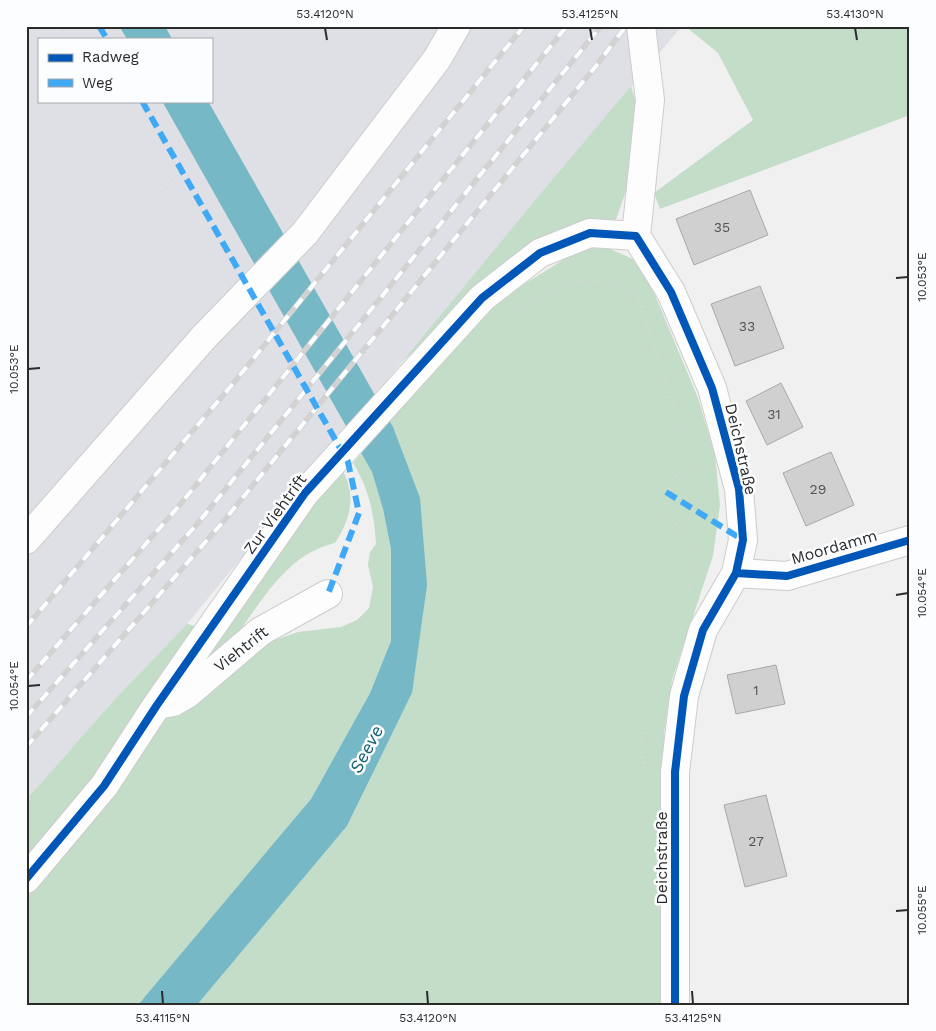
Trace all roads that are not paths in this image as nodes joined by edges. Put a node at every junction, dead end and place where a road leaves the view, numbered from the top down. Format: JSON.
{"nodes":[{"id":1,"x":456,"y":26,"type":"edge"},
{"id":2,"x":641,"y":26,"type":"edge"},
{"id":3,"x":636,"y":236,"type":"junction"},
{"id":4,"x":26,"y":540,"type":"edge"},
{"id":5,"x":910,"y":540,"type":"edge"},
{"id":6,"x":736,"y":574,"type":"junction"},
{"id":7,"x":328,"y":594,"type":"dead end"},
{"id":8,"x":157,"y":705,"type":"junction"},
{"id":9,"x":26,"y":879,"type":"edge"},
{"id":10,"x":675,"y":1005,"type":"edge"}],
"edges":[{"from":1,"to":4,"type":"street"},
{"from":2,"to":3,"type":"street"},
{"from":3,"to":6,"type":"street","name":"Deichstraße"},
{"from":3,"to":8,"type":"street","name":"Zur Viehtrift"},
{"from":5,"to":6,"type":"street","name":"Moordamm"},
{"from":6,"to":10,"type":"street","name":"Deichstraße"},
{"from":7,"to":8,"type":"street","name":"Viehtrift"},
{"from":8,"to":9,"type":"street","name":"Zur Viehtrift"}]}
